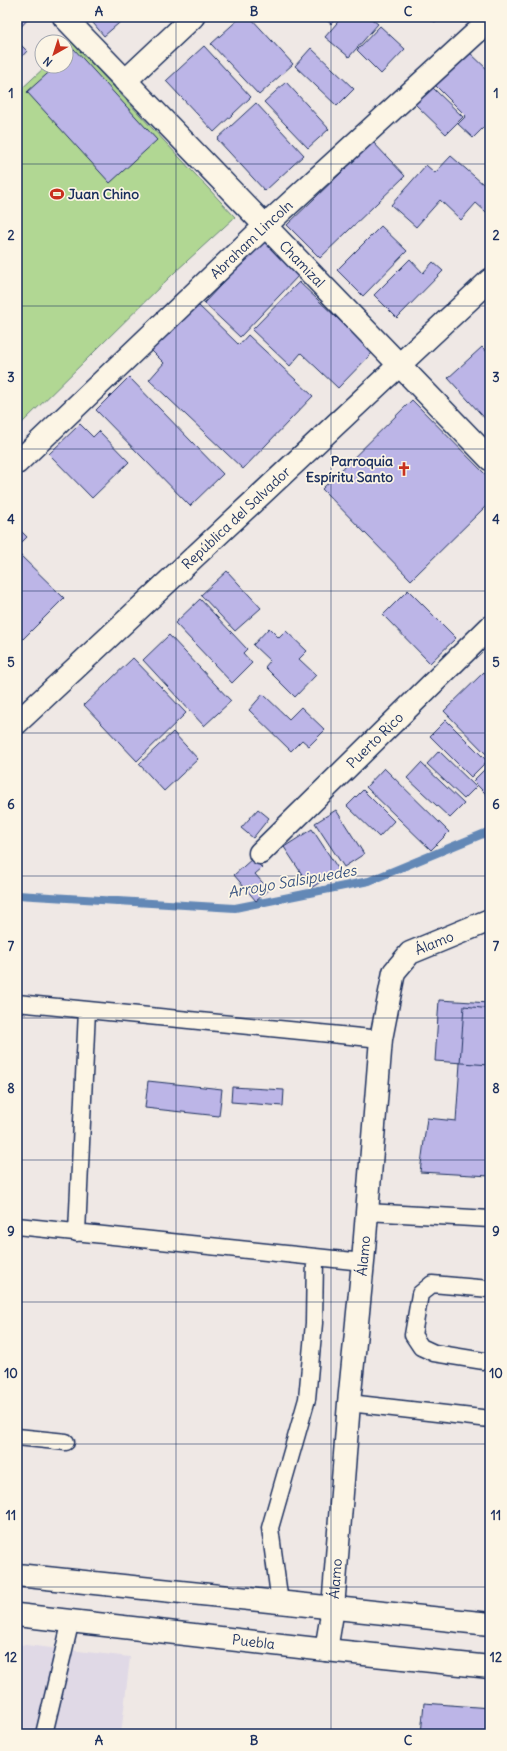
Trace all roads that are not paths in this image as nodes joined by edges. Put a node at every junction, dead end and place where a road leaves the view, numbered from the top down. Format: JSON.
{"nodes":[{"id":1,"x":64,"y":17,"type":"edge"},
{"id":2,"x":193,"y":17,"type":"edge"},
{"id":3,"x":490,"y":20,"type":"edge"},
{"id":4,"x":125,"y":81,"type":"junction"},
{"id":5,"x":265,"y":226,"type":"junction"},
{"id":6,"x":490,"y":280,"type":"edge"},
{"id":7,"x":399,"y":365,"type":"junction"},
{"id":8,"x":490,"y":459,"type":"edge"},
{"id":9,"x":17,"y":463,"type":"edge"},
{"id":10,"x":490,"y":627,"type":"edge"},
{"id":11,"x":17,"y":722,"type":"edge"},
{"id":12,"x":260,"y":852,"type":"dead end"},
{"id":13,"x":490,"y":920,"type":"edge"},
{"id":14,"x":17,"y":1004,"type":"edge"},
{"id":15,"x":87,"y":1010,"type":"junction"},
{"id":16,"x":381,"y":1039,"type":"junction"},
{"id":17,"x":367,"y":1212,"type":"junction"},
{"id":18,"x":490,"y":1219,"type":"edge"},
{"id":19,"x":17,"y":1226,"type":"edge"},
{"id":20,"x":78,"y":1232,"type":"junction"},
{"id":21,"x":315,"y":1257,"type":"junction"},
{"id":22,"x":363,"y":1262,"type":"junction"},
{"id":23,"x":490,"y":1289,"type":"edge"},
{"id":24,"x":490,"y":1362,"type":"edge"},
{"id":25,"x":349,"y":1403,"type":"junction"},
{"id":26,"x":490,"y":1419,"type":"edge"},
{"id":27,"x":17,"y":1437,"type":"edge"},
{"id":28,"x":66,"y":1442,"type":"dead end"},
{"id":29,"x":17,"y":1575,"type":"edge"},
{"id":30,"x":280,"y":1603,"type":"junction"},
{"id":31,"x":333,"y":1608,"type":"junction"},
{"id":32,"x":17,"y":1616,"type":"edge"},
{"id":33,"x":71,"y":1620,"type":"junction"},
{"id":34,"x":490,"y":1624,"type":"edge"},
{"id":35,"x":326,"y":1650,"type":"junction"},
{"id":36,"x":490,"y":1667,"type":"edge"},
{"id":37,"x":44,"y":1734,"type":"edge"}],
"edges":[{"from":1,"to":4,"type":"street","name":"Chamizal"},
{"from":2,"to":4,"type":"street"},
{"from":3,"to":5,"type":"street","name":"Abraham Lincoln"},
{"from":4,"to":5,"type":"street","name":"Chamizal"},
{"from":5,"to":7,"type":"street","name":"Chamizal"},
{"from":5,"to":9,"type":"street","name":"Abraham Lincoln"},
{"from":6,"to":7,"type":"street","name":"República del Salvador"},
{"from":7,"to":8,"type":"street","name":"Chamizal"},
{"from":7,"to":11,"type":"street","name":"República del Salvador"},
{"from":10,"to":12,"type":"street","name":"Puerto Rico"},
{"from":13,"to":16,"type":"street","name":"Álamo"},
{"from":14,"to":15,"type":"lane"},
{"from":15,"to":16,"type":"lane"},
{"from":15,"to":20,"type":"lane"},
{"from":16,"to":17,"type":"street","name":"Álamo"},
{"from":17,"to":18,"type":"lane"},
{"from":17,"to":22,"type":"street","name":"Álamo"},
{"from":19,"to":20,"type":"lane"},
{"from":20,"to":21,"type":"lane"},
{"from":21,"to":22,"type":"lane"},
{"from":21,"to":30,"type":"lane"},
{"from":22,"to":25,"type":"street","name":"Álamo"},
{"from":23,"to":24,"type":"lane"},
{"from":25,"to":26,"type":"lane"},
{"from":25,"to":31,"type":"street","name":"Álamo"},
{"from":27,"to":28,"type":"lane"},
{"from":29,"to":30,"type":"street"},
{"from":30,"to":31,"type":"street"},
{"from":31,"to":34,"type":"street"},
{"from":31,"to":35,"type":"street","name":"Álamo"},
{"from":32,"to":33,"type":"street","name":"Puebla"},
{"from":33,"to":35,"type":"street","name":"Puebla"},
{"from":33,"to":37,"type":"lane"},
{"from":35,"to":36,"type":"street","name":"Puebla"}]}
